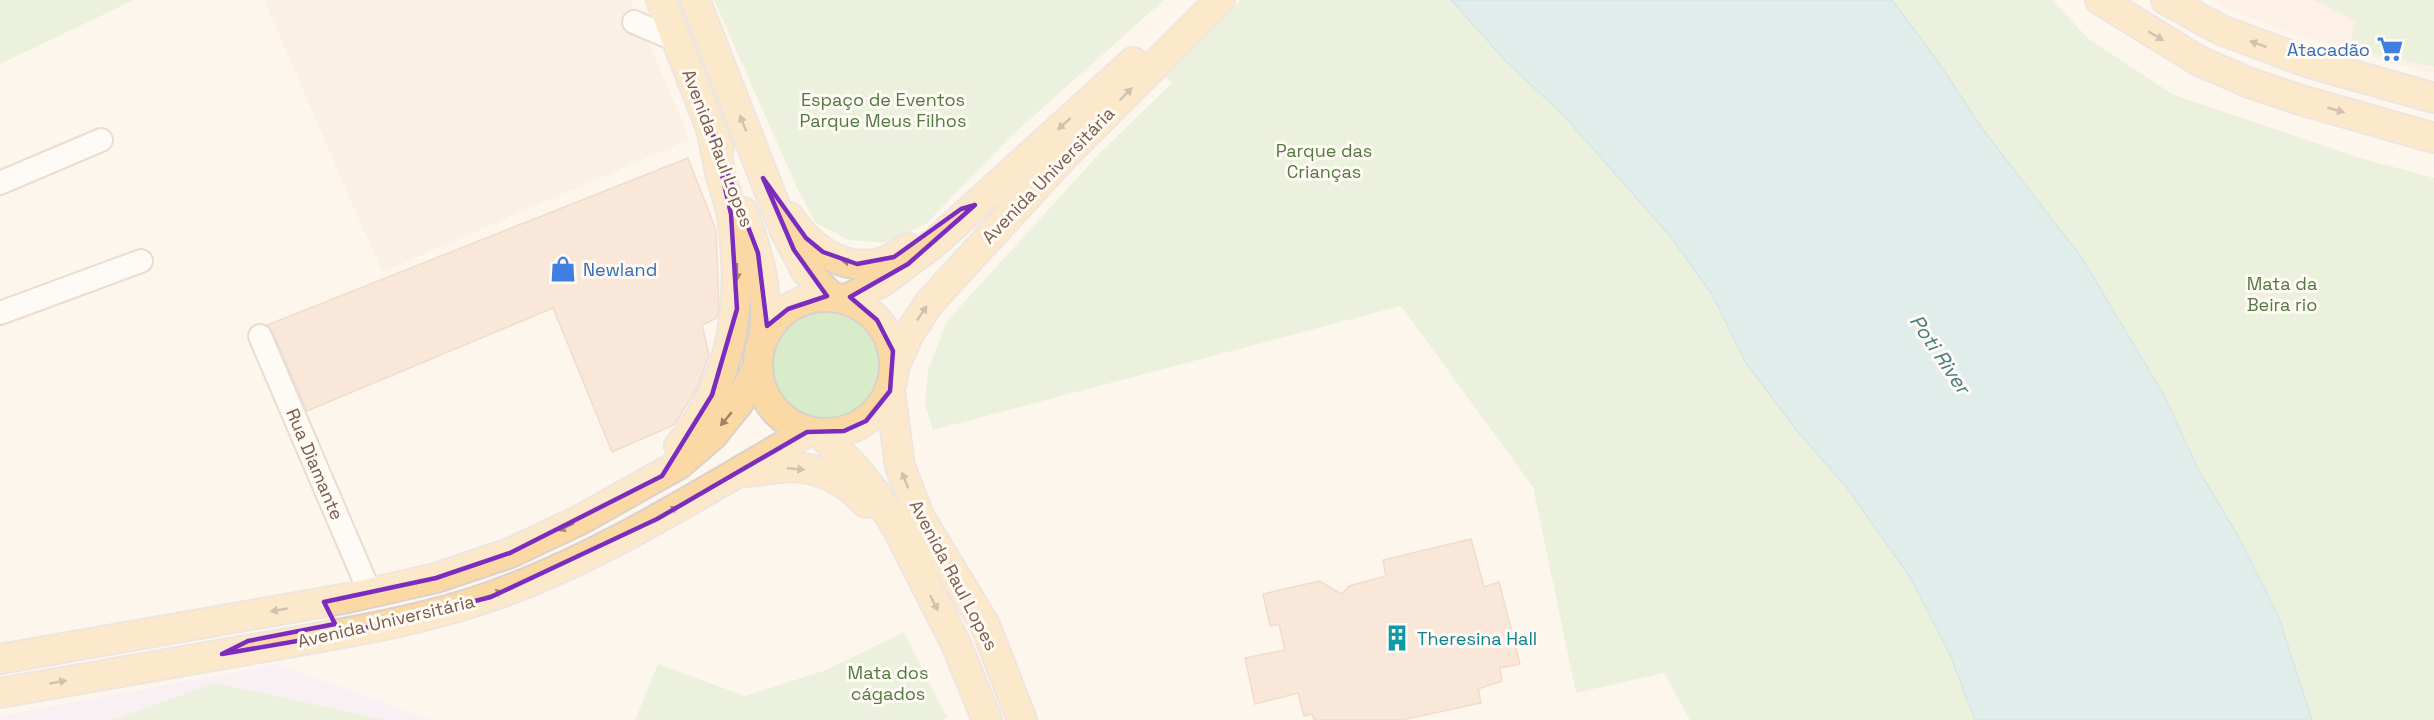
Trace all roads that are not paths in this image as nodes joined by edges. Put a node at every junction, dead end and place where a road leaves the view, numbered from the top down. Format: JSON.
{"nodes":[{"id":1,"x":661,"y":0,"type":"edge"},
{"id":2,"x":695,"y":0,"type":"edge"},
{"id":3,"x":1201,"y":0,"type":"edge"},
{"id":4,"x":1220,"y":0,"type":"edge"},
{"id":5,"x":2100,"y":0,"type":"edge"},
{"id":6,"x":2166,"y":0,"type":"edge"},
{"id":7,"x":634,"y":22,"type":"dead end"},
{"id":8,"x":676,"y":40,"type":"junction"},
{"id":9,"x":2434,"y":98,"type":"edge"},
{"id":10,"x":712,"y":132,"type":"junction"},
{"id":11,"x":2434,"y":138,"type":"edge"},
{"id":12,"x":100,"y":140,"type":"dead end"},
{"id":13,"x":763,"y":178,"type":"junction"},
{"id":14,"x":0,"y":183,"type":"edge"},
{"id":15,"x":975,"y":205,"type":"junction"},
{"id":16,"x":141,"y":261,"type":"dead end"},
{"id":17,"x":839,"y":298,"type":"junction"},
{"id":18,"x":0,"y":313,"type":"edge"},
{"id":19,"x":764,"y":334,"type":"junction"},
{"id":20,"x":260,"y":336,"type":"dead end"},
{"id":21,"x":757,"y":369,"type":"junction"},
{"id":22,"x":892,"y":378,"type":"junction"},
{"id":23,"x":814,"y":433,"type":"junction"},
{"id":24,"x":738,"y":472,"type":"junction"},
{"id":25,"x":662,"y":476,"type":"junction"},
{"id":26,"x":914,"y":563,"type":"junction"},
{"id":27,"x":370,"y":593,"type":"junction"},
{"id":28,"x":324,"y":602,"type":"junction"},
{"id":29,"x":222,"y":654,"type":"junction"},
{"id":30,"x":0,"y":659,"type":"edge"},
{"id":31,"x":0,"y":693,"type":"edge"},
{"id":32,"x":987,"y":720,"type":"edge"},
{"id":33,"x":1022,"y":720,"type":"edge"}],
"edges":[{"from":1,"to":8,"type":"main road","name":"Avenida Raul Lopes"},
{"from":13,"to":2,"type":"main road","name":"Avenida Raul Lopes","one_way":true},
{"from":3,"to":15,"type":"main road","name":"Avenida Universitária","one_way":true},
{"from":22,"to":4,"type":"main road","name":"Avenida Universitária","one_way":true},
{"from":5,"to":11,"type":"main road","one_way":true},
{"from":9,"to":6,"type":"main road","one_way":true},
{"from":7,"to":8,"type":"street"},
{"from":8,"to":10,"type":"main road","name":"Avenida Raul Lopes"},
{"from":10,"to":19,"type":"main road","name":"Avenida Raul Lopes"},
{"from":10,"to":25,"type":"main road","one_way":true},
{"from":12,"to":14,"type":"street"},
{"from":15,"to":13,"type":"main road","one_way":true},
{"from":13,"to":17,"type":"main road","name":"Avenida Raul Lopes"},
{"from":15,"to":17,"type":"main road","name":"Avenida Universitária"},
{"from":16,"to":18,"type":"street"},
{"from":17,"to":19,"type":"main road"},
{"from":17,"to":22,"type":"main road"},
{"from":19,"to":21,"type":"main road"},
{"from":20,"to":27,"type":"street","name":"Rua Diamante"},
{"from":21,"to":23,"type":"main road"},
{"from":21,"to":25,"type":"main road","name":"Avenida Universitária","one_way":true},
{"from":22,"to":23,"type":"main road"},
{"from":33,"to":22,"type":"main road","name":"Avenida Raul Lopes","one_way":true},
{"from":23,"to":24,"type":"main road","name":"Avenida Universitária"},
{"from":23,"to":26,"type":"main road","name":"Avenida Raul Lopes"},
{"from":24,"to":26,"type":"main road","one_way":true},
{"from":29,"to":24,"type":"main road","name":"Avenida Universitária","one_way":true},
{"from":25,"to":27,"type":"main road","name":"Avenida Universitária","one_way":true},
{"from":26,"to":32,"type":"main road","name":"Avenida Raul Lopes","one_way":true},
{"from":27,"to":28,"type":"main road","name":"Avenida Universitária"},
{"from":28,"to":29,"type":"main road"},
{"from":28,"to":30,"type":"main road","name":"Avenida Universitária","one_way":true},
{"from":31,"to":29,"type":"main road","name":"Avenida Universitária","one_way":true}]}
